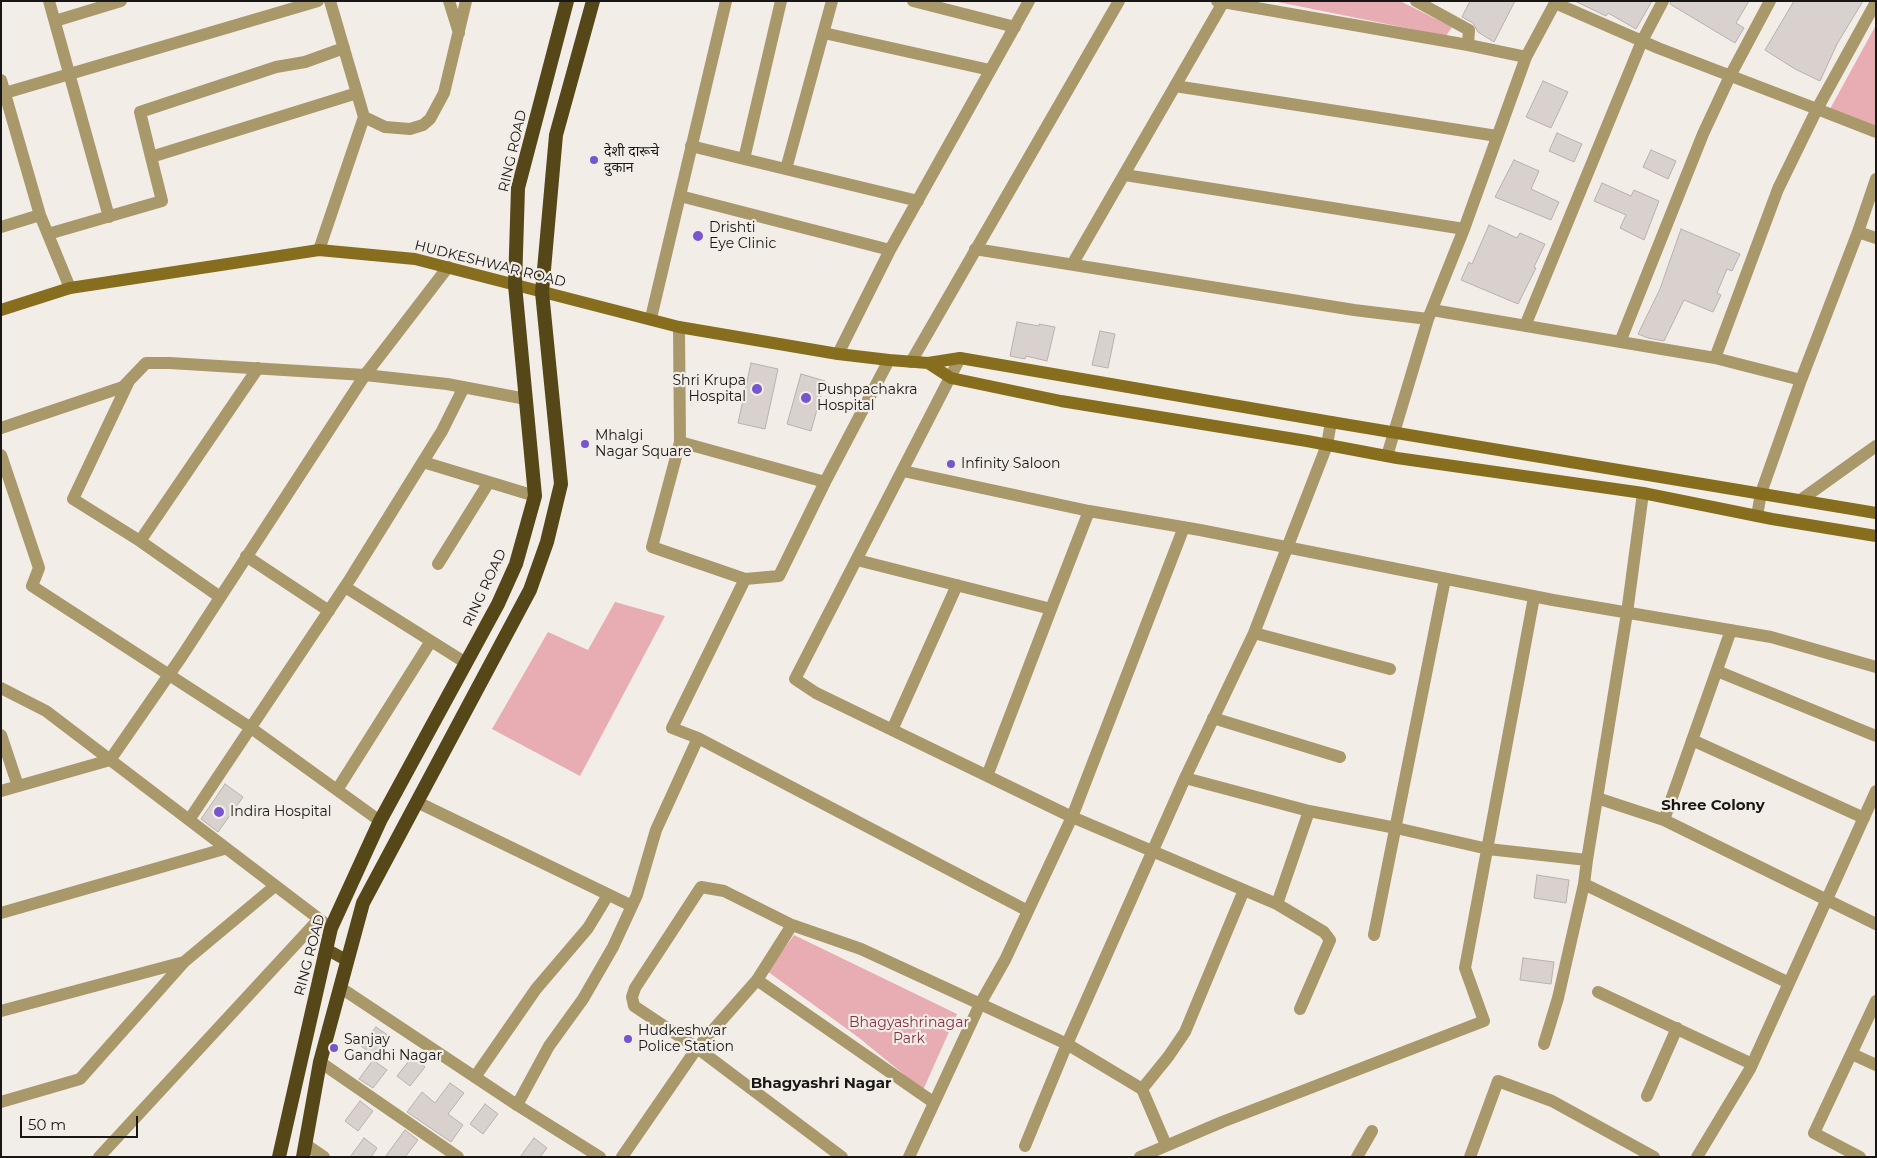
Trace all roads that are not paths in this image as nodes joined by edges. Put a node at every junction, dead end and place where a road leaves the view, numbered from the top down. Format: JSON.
{"nodes":[{"id":1,"x":49,"y":1,"type":"edge"},
{"id":2,"x":121,"y":1,"type":"edge"},
{"id":3,"x":318,"y":1,"type":"edge"},
{"id":4,"x":330,"y":1,"type":"edge"},
{"id":5,"x":449,"y":1,"type":"edge"},
{"id":6,"x":466,"y":1,"type":"edge"},
{"id":7,"x":567,"y":1,"type":"edge"},
{"id":8,"x":593,"y":1,"type":"edge"},
{"id":9,"x":726,"y":1,"type":"edge"},
{"id":10,"x":781,"y":1,"type":"edge"},
{"id":11,"x":832,"y":1,"type":"edge"},
{"id":12,"x":913,"y":1,"type":"edge"},
{"id":13,"x":1029,"y":1,"type":"edge"},
{"id":14,"x":1119,"y":1,"type":"edge"},
{"id":15,"x":1416,"y":1,"type":"edge"},
{"id":16,"x":1663,"y":1,"type":"edge"},
{"id":17,"x":1770,"y":1,"type":"edge"},
{"id":18,"x":1222,"y":2,"type":"edge"},
{"id":19,"x":1555,"y":2,"type":"edge"},
{"id":20,"x":1876,"y":2,"type":"edge"},
{"id":21,"x":55,"y":21,"type":"junction"},
{"id":22,"x":1014,"y":27,"type":"junction"},
{"id":23,"x":458,"y":32,"type":"junction"},
{"id":24,"x":824,"y":33,"type":"junction"},
{"id":25,"x":1642,"y":41,"type":"junction"},
{"id":26,"x":1468,"y":45,"type":"junction"},
{"id":27,"x":344,"y":48,"type":"junction"},
{"id":28,"x":1526,"y":57,"type":"junction"},
{"id":29,"x":990,"y":70,"type":"junction"},
{"id":30,"x":69,"y":74,"type":"junction"},
{"id":31,"x":1730,"y":76,"type":"junction"},
{"id":32,"x":1175,"y":86,"type":"junction"},
{"id":33,"x":3,"y":87,"type":"edge"},
{"id":34,"x":357,"y":93,"type":"junction"},
{"id":35,"x":1817,"y":109,"type":"junction"},
{"id":36,"x":364,"y":117,"type":"junction"},
{"id":37,"x":1876,"y":132,"type":"edge"},
{"id":38,"x":1497,"y":136,"type":"junction"},
{"id":39,"x":691,"y":146,"type":"junction"},
{"id":40,"x":151,"y":157,"type":"junction"},
{"id":41,"x":744,"y":159,"type":"junction"},
{"id":42,"x":786,"y":169,"type":"junction"},
{"id":43,"x":1125,"y":175,"type":"junction"},
{"id":44,"x":1876,"y":179,"type":"edge"},
{"id":45,"x":680,"y":196,"type":"junction"},
{"id":46,"x":918,"y":201,"type":"junction"},
{"id":47,"x":40,"y":215,"type":"junction"},
{"id":48,"x":108,"y":217,"type":"junction"},
{"id":49,"x":1,"y":227,"type":"edge"},
{"id":50,"x":1464,"y":229,"type":"junction"},
{"id":51,"x":1858,"y":232,"type":"junction"},
{"id":52,"x":48,"y":234,"type":"junction"},
{"id":53,"x":1876,"y":238,"type":"edge"},
{"id":54,"x":975,"y":249,"type":"junction"},
{"id":55,"x":318,"y":250,"type":"junction"},
{"id":56,"x":890,"y":250,"type":"junction"},
{"id":57,"x":1074,"y":263,"type":"junction"},
{"id":58,"x":448,"y":267,"type":"junction"},
{"id":59,"x":515,"y":285,"type":"junction"},
{"id":60,"x":70,"y":288,"type":"junction"},
{"id":61,"x":542,"y":292,"type":"junction"},
{"id":62,"x":1,"y":310,"type":"edge"},
{"id":63,"x":1430,"y":314,"type":"junction"},
{"id":64,"x":651,"y":318,"type":"junction"},
{"id":65,"x":1525,"y":326,"type":"junction"},
{"id":66,"x":679,"y":327,"type":"junction"},
{"id":67,"x":1620,"y":342,"type":"junction"},
{"id":68,"x":838,"y":354,"type":"junction"},
{"id":69,"x":960,"y":358,"type":"junction"},
{"id":70,"x":1715,"y":358,"type":"junction"},
{"id":71,"x":889,"y":360,"type":"junction"},
{"id":72,"x":911,"y":362,"type":"junction"},
{"id":73,"x":928,"y":362,"type":"junction"},
{"id":74,"x":258,"y":368,"type":"junction"},
{"id":75,"x":365,"y":375,"type":"junction"},
{"id":76,"x":951,"y":378,"type":"junction"},
{"id":77,"x":130,"y":380,"type":"junction"},
{"id":78,"x":1801,"y":380,"type":"junction"},
{"id":79,"x":464,"y":387,"type":"junction"},
{"id":80,"x":526,"y":399,"type":"junction"},
{"id":81,"x":1331,"y":422,"type":"junction"},
{"id":82,"x":1,"y":428,"type":"edge"},
{"id":83,"x":1392,"y":433,"type":"junction"},
{"id":84,"x":680,"y":442,"type":"junction"},
{"id":85,"x":1327,"y":445,"type":"junction"},
{"id":86,"x":1876,"y":446,"type":"edge"},
{"id":87,"x":1,"y":455,"type":"edge"},
{"id":88,"x":1387,"y":456,"type":"junction"},
{"id":89,"x":423,"y":462,"type":"junction"},
{"id":90,"x":902,"y":471,"type":"junction"},
{"id":91,"x":489,"y":482,"type":"junction"},
{"id":92,"x":825,"y":482,"type":"junction"},
{"id":93,"x":1643,"y":492,"type":"junction"},
{"id":94,"x":1761,"y":493,"type":"junction"},
{"id":95,"x":535,"y":496,"type":"junction"},
{"id":96,"x":1802,"y":499,"type":"junction"},
{"id":97,"x":1089,"y":511,"type":"junction"},
{"id":98,"x":1876,"y":513,"type":"edge"},
{"id":99,"x":1757,"y":516,"type":"junction"},
{"id":100,"x":1184,"y":527,"type":"junction"},
{"id":101,"x":1876,"y":536,"type":"edge"},
{"id":102,"x":140,"y":541,"type":"junction"},
{"id":103,"x":1287,"y":548,"type":"junction"},
{"id":104,"x":246,"y":556,"type":"junction"},
{"id":105,"x":857,"y":560,"type":"junction"},
{"id":106,"x":438,"y":564,"type":"dead end"},
{"id":107,"x":745,"y":579,"type":"junction"},
{"id":108,"x":1445,"y":579,"type":"junction"},
{"id":109,"x":957,"y":585,"type":"junction"},
{"id":110,"x":345,"y":587,"type":"junction"},
{"id":111,"x":220,"y":597,"type":"junction"},
{"id":112,"x":1534,"y":597,"type":"junction"},
{"id":113,"x":1051,"y":609,"type":"junction"},
{"id":114,"x":329,"y":610,"type":"junction"},
{"id":115,"x":1627,"y":613,"type":"junction"},
{"id":116,"x":1731,"y":630,"type":"junction"},
{"id":117,"x":1254,"y":633,"type":"junction"},
{"id":118,"x":431,"y":641,"type":"junction"},
{"id":119,"x":466,"y":663,"type":"junction"},
{"id":120,"x":1876,"y":667,"type":"edge"},
{"id":121,"x":1390,"y":669,"type":"dead end"},
{"id":122,"x":1717,"y":671,"type":"junction"},
{"id":123,"x":170,"y":674,"type":"junction"},
{"id":124,"x":1,"y":688,"type":"edge"},
{"id":125,"x":1212,"y":718,"type":"junction"},
{"id":126,"x":251,"y":728,"type":"junction"},
{"id":127,"x":892,"y":730,"type":"junction"},
{"id":128,"x":1,"y":735,"type":"edge"},
{"id":129,"x":1876,"y":736,"type":"edge"},
{"id":130,"x":698,"y":738,"type":"junction"},
{"id":131,"x":1692,"y":740,"type":"junction"},
{"id":132,"x":1340,"y":757,"type":"dead end"},
{"id":133,"x":110,"y":760,"type":"junction"},
{"id":134,"x":987,"y":776,"type":"junction"},
{"id":135,"x":1185,"y":778,"type":"junction"},
{"id":136,"x":18,"y":786,"type":"junction"},
{"id":137,"x":337,"y":790,"type":"junction"},
{"id":138,"x":1,"y":791,"type":"edge"},
{"id":139,"x":1876,"y":791,"type":"edge"},
{"id":140,"x":1597,"y":798,"type":"junction"},
{"id":141,"x":416,"y":802,"type":"junction"},
{"id":142,"x":1309,"y":811,"type":"junction"},
{"id":143,"x":1072,"y":818,"type":"junction"},
{"id":144,"x":1864,"y":818,"type":"junction"},
{"id":145,"x":189,"y":820,"type":"junction"},
{"id":146,"x":1664,"y":820,"type":"junction"},
{"id":147,"x":380,"y":821,"type":"junction"},
{"id":148,"x":1396,"y":828,"type":"junction"},
{"id":149,"x":224,"y":849,"type":"junction"},
{"id":150,"x":1488,"y":849,"type":"junction"},
{"id":151,"x":1152,"y":852,"type":"junction"},
{"id":152,"x":1587,"y":860,"type":"junction"},
{"id":153,"x":1584,"y":884,"type":"junction"},
{"id":154,"x":275,"y":886,"type":"junction"},
{"id":155,"x":1244,"y":890,"type":"junction"},
{"id":156,"x":608,"y":895,"type":"junction"},
{"id":157,"x":1826,"y":900,"type":"junction"},
{"id":158,"x":1277,"y":904,"type":"junction"},
{"id":159,"x":632,"y":906,"type":"junction"},
{"id":160,"x":1028,"y":911,"type":"junction"},
{"id":161,"x":1,"y":913,"type":"edge"},
{"id":162,"x":319,"y":919,"type":"junction"},
{"id":163,"x":1876,"y":924,"type":"edge"},
{"id":164,"x":792,"y":925,"type":"junction"},
{"id":165,"x":331,"y":928,"type":"junction"},
{"id":166,"x":1374,"y":935,"type":"dead end"},
{"id":167,"x":326,"y":949,"type":"junction"},
{"id":168,"x":348,"y":961,"type":"junction"},
{"id":169,"x":184,"y":962,"type":"junction"},
{"id":170,"x":757,"y":980,"type":"junction"},
{"id":171,"x":1789,"y":983,"type":"junction"},
{"id":172,"x":341,"y":988,"type":"junction"},
{"id":173,"x":1598,"y":992,"type":"dead end"},
{"id":174,"x":1876,"y":1001,"type":"edge"},
{"id":175,"x":980,"y":1004,"type":"junction"},
{"id":176,"x":1300,"y":1009,"type":"dead end"},
{"id":177,"x":1,"y":1011,"type":"edge"},
{"id":178,"x":1677,"y":1028,"type":"junction"},
{"id":179,"x":1067,"y":1044,"type":"junction"},
{"id":180,"x":1544,"y":1044,"type":"dead end"},
{"id":181,"x":696,"y":1048,"type":"junction"},
{"id":182,"x":1852,"y":1054,"type":"junction"},
{"id":183,"x":320,"y":1062,"type":"junction"},
{"id":184,"x":1752,"y":1064,"type":"junction"},
{"id":185,"x":1876,"y":1064,"type":"edge"},
{"id":186,"x":475,"y":1077,"type":"junction"},
{"id":187,"x":1142,"y":1089,"type":"junction"},
{"id":188,"x":1647,"y":1096,"type":"dead end"},
{"id":189,"x":1,"y":1102,"type":"edge"},
{"id":190,"x":933,"y":1102,"type":"junction"},
{"id":191,"x":517,"y":1105,"type":"junction"},
{"id":192,"x":1372,"y":1131,"type":"dead end"},
{"id":193,"x":1166,"y":1145,"type":"junction"},
{"id":194,"x":1025,"y":1146,"type":"dead end"},
{"id":195,"x":304,"y":1150,"type":"edge"},
{"id":196,"x":99,"y":1157,"type":"edge"},
{"id":197,"x":278,"y":1157,"type":"edge"},
{"id":198,"x":324,"y":1157,"type":"edge"},
{"id":199,"x":458,"y":1157,"type":"edge"},
{"id":200,"x":600,"y":1157,"type":"edge"},
{"id":201,"x":622,"y":1157,"type":"edge"},
{"id":202,"x":842,"y":1157,"type":"edge"},
{"id":203,"x":909,"y":1157,"type":"edge"},
{"id":204,"x":1140,"y":1157,"type":"edge"},
{"id":205,"x":1357,"y":1157,"type":"edge"},
{"id":206,"x":1470,"y":1157,"type":"edge"},
{"id":207,"x":1654,"y":1157,"type":"edge"},
{"id":208,"x":1697,"y":1157,"type":"edge"},
{"id":209,"x":1860,"y":1157,"type":"edge"}],
"edges":[{"from":1,"to":21,"type":"street"},
{"from":2,"to":21,"type":"street"},
{"from":3,"to":30,"type":"street"},
{"from":4,"to":27,"type":"street"},
{"from":5,"to":23,"type":"street"},
{"from":6,"to":23,"type":"street"},
{"from":7,"to":59,"type":"highway","name":"RING ROAD"},
{"from":8,"to":61,"type":"highway"},
{"from":9,"to":39,"type":"street"},
{"from":10,"to":41,"type":"street"},
{"from":11,"to":24,"type":"street"},
{"from":12,"to":22,"type":"street"},
{"from":13,"to":22,"type":"street"},
{"from":14,"to":54,"type":"street"},
{"from":15,"to":26,"type":"street"},
{"from":16,"to":25,"type":"street"},
{"from":17,"to":31,"type":"street"},
{"from":18,"to":26,"type":"street"},
{"from":18,"to":32,"type":"street"},
{"from":19,"to":25,"type":"street"},
{"from":19,"to":28,"type":"street"},
{"from":20,"to":35,"type":"street"},
{"from":21,"to":30,"type":"street"},
{"from":22,"to":29,"type":"street"},
{"from":23,"to":36,"type":"street"},
{"from":24,"to":29,"type":"street"},
{"from":24,"to":42,"type":"street"},
{"from":25,"to":31,"type":"street"},
{"from":25,"to":65,"type":"street"},
{"from":26,"to":28,"type":"street"},
{"from":27,"to":34,"type":"street"},
{"from":27,"to":40,"type":"street"},
{"from":28,"to":38,"type":"street"},
{"from":29,"to":46,"type":"street"},
{"from":30,"to":33,"type":"street"},
{"from":30,"to":48,"type":"street"},
{"from":31,"to":35,"type":"street"},
{"from":31,"to":67,"type":"street"},
{"from":32,"to":38,"type":"street"},
{"from":32,"to":43,"type":"street"},
{"from":33,"to":47,"type":"street"},
{"from":34,"to":36,"type":"street"},
{"from":34,"to":40,"type":"street"},
{"from":35,"to":37,"type":"street"},
{"from":35,"to":70,"type":"street"},
{"from":36,"to":55,"type":"street"},
{"from":38,"to":50,"type":"street"},
{"from":39,"to":41,"type":"street"},
{"from":39,"to":45,"type":"street"},
{"from":40,"to":48,"type":"street"},
{"from":41,"to":42,"type":"street"},
{"from":42,"to":46,"type":"street"},
{"from":43,"to":50,"type":"street"},
{"from":43,"to":57,"type":"street"},
{"from":44,"to":51,"type":"street"},
{"from":45,"to":56,"type":"street"},
{"from":45,"to":64,"type":"street"},
{"from":46,"to":56,"type":"street"},
{"from":47,"to":49,"type":"street"},
{"from":47,"to":52,"type":"street"},
{"from":48,"to":52,"type":"street"},
{"from":50,"to":63,"type":"street"},
{"from":51,"to":53,"type":"street"},
{"from":51,"to":78,"type":"street"},
{"from":52,"to":60,"type":"street"},
{"from":54,"to":57,"type":"street"},
{"from":54,"to":72,"type":"street"},
{"from":55,"to":58,"type":"main road","name":"HUDKESHWAR ROAD"},
{"from":55,"to":60,"type":"main road","name":"HUDKESHWAR ROAD"},
{"from":56,"to":68,"type":"street"},
{"from":57,"to":63,"type":"street"},
{"from":58,"to":59,"type":"main road","name":"HUDKESHWAR ROAD"},
{"from":58,"to":75,"type":"street"},
{"from":59,"to":61,"type":"main road","name":"HUDKESHWAR ROAD"},
{"from":59,"to":80,"type":"highway","name":"RING ROAD"},
{"from":60,"to":62,"type":"main road","name":"HUDKESHWAR ROAD"},
{"from":61,"to":64,"type":"main road","name":"HUDKESHWAR ROAD"},
{"from":61,"to":141,"type":"highway"},
{"from":63,"to":65,"type":"street"},
{"from":63,"to":83,"type":"street"},
{"from":64,"to":66,"type":"main road","name":"HUDKESHWAR ROAD"},
{"from":65,"to":67,"type":"street"},
{"from":66,"to":68,"type":"main road","name":"HUDKESHWAR ROAD"},
{"from":66,"to":84,"type":"street"},
{"from":67,"to":70,"type":"street"},
{"from":68,"to":71,"type":"main road","name":"HUDKESHWAR ROAD"},
{"from":69,"to":73,"type":"main road","name":"HUDKESHWAR ROAD"},
{"from":69,"to":76,"type":"street"},
{"from":69,"to":81,"type":"main road","name":"HUDKESHWAR ROAD"},
{"from":70,"to":78,"type":"street"},
{"from":71,"to":72,"type":"main road","name":"HUDKESHWAR ROAD"},
{"from":71,"to":92,"type":"street"},
{"from":72,"to":73,"type":"main road","name":"HUDKESHWAR ROAD"},
{"from":73,"to":76,"type":"main road"},
{"from":74,"to":75,"type":"street"},
{"from":74,"to":77,"type":"street"},
{"from":74,"to":102,"type":"street"},
{"from":75,"to":79,"type":"street"},
{"from":75,"to":104,"type":"street"},
{"from":76,"to":85,"type":"main road"},
{"from":76,"to":90,"type":"street"},
{"from":77,"to":82,"type":"street"},
{"from":77,"to":102,"type":"street"},
{"from":78,"to":94,"type":"street"},
{"from":79,"to":80,"type":"street"},
{"from":79,"to":89,"type":"street"},
{"from":80,"to":95,"type":"highway","name":"RING ROAD"},
{"from":81,"to":83,"type":"main road","name":"HUDKESHWAR ROAD"},
{"from":81,"to":85,"type":"street"},
{"from":83,"to":88,"type":"street"},
{"from":83,"to":94,"type":"main road","name":"HUDKESHWAR ROAD"},
{"from":84,"to":92,"type":"street"},
{"from":84,"to":107,"type":"street"},
{"from":85,"to":88,"type":"main road"},
{"from":85,"to":103,"type":"street"},
{"from":86,"to":96,"type":"street"},
{"from":87,"to":123,"type":"street"},
{"from":88,"to":93,"type":"main road"},
{"from":89,"to":91,"type":"street"},
{"from":89,"to":110,"type":"street"},
{"from":90,"to":97,"type":"street"},
{"from":90,"to":105,"type":"street"},
{"from":91,"to":95,"type":"street"},
{"from":91,"to":106,"type":"street"},
{"from":92,"to":107,"type":"street"},
{"from":93,"to":99,"type":"main road"},
{"from":93,"to":115,"type":"street"},
{"from":94,"to":96,"type":"main road","name":"HUDKESHWAR ROAD"},
{"from":94,"to":99,"type":"street"},
{"from":95,"to":119,"type":"highway","name":"RING ROAD"},
{"from":96,"to":98,"type":"main road","name":"HUDKESHWAR ROAD"},
{"from":97,"to":100,"type":"street"},
{"from":97,"to":113,"type":"street"},
{"from":99,"to":101,"type":"main road"},
{"from":100,"to":103,"type":"street"},
{"from":100,"to":143,"type":"street"},
{"from":102,"to":111,"type":"street"},
{"from":103,"to":108,"type":"street"},
{"from":103,"to":117,"type":"street"},
{"from":104,"to":111,"type":"street"},
{"from":104,"to":114,"type":"street"},
{"from":105,"to":109,"type":"street"},
{"from":105,"to":127,"type":"street"},
{"from":107,"to":130,"type":"street"},
{"from":108,"to":112,"type":"street"},
{"from":108,"to":148,"type":"street"},
{"from":109,"to":113,"type":"street"},
{"from":109,"to":127,"type":"street"},
{"from":110,"to":114,"type":"street"},
{"from":110,"to":118,"type":"street"},
{"from":111,"to":123,"type":"street"},
{"from":112,"to":115,"type":"street"},
{"from":112,"to":150,"type":"street"},
{"from":113,"to":134,"type":"street"},
{"from":114,"to":126,"type":"street"},
{"from":115,"to":116,"type":"street"},
{"from":115,"to":140,"type":"street"},
{"from":116,"to":120,"type":"street"},
{"from":116,"to":122,"type":"street"},
{"from":117,"to":121,"type":"street"},
{"from":117,"to":125,"type":"street"},
{"from":118,"to":119,"type":"street"},
{"from":118,"to":137,"type":"street"},
{"from":119,"to":147,"type":"highway","name":"RING ROAD"},
{"from":122,"to":129,"type":"street"},
{"from":122,"to":131,"type":"street"},
{"from":123,"to":126,"type":"street"},
{"from":123,"to":133,"type":"street"},
{"from":124,"to":133,"type":"street"},
{"from":125,"to":132,"type":"street"},
{"from":125,"to":135,"type":"street"},
{"from":126,"to":137,"type":"street"},
{"from":126,"to":145,"type":"street"},
{"from":127,"to":134,"type":"street"},
{"from":128,"to":136,"type":"street"},
{"from":130,"to":159,"type":"street"},
{"from":130,"to":160,"type":"street"},
{"from":131,"to":144,"type":"street"},
{"from":131,"to":146,"type":"street"},
{"from":133,"to":136,"type":"street"},
{"from":133,"to":145,"type":"street"},
{"from":134,"to":143,"type":"street"},
{"from":135,"to":142,"type":"street"},
{"from":135,"to":151,"type":"street"},
{"from":136,"to":138,"type":"street"},
{"from":137,"to":147,"type":"street"},
{"from":139,"to":144,"type":"street"},
{"from":140,"to":146,"type":"street"},
{"from":140,"to":152,"type":"street"},
{"from":141,"to":156,"type":"street"},
{"from":141,"to":168,"type":"highway"},
{"from":142,"to":148,"type":"street"},
{"from":142,"to":158,"type":"street"},
{"from":143,"to":151,"type":"street"},
{"from":143,"to":160,"type":"street"},
{"from":144,"to":157,"type":"street"},
{"from":145,"to":149,"type":"street"},
{"from":146,"to":157,"type":"street"},
{"from":147,"to":165,"type":"highway","name":"RING ROAD"},
{"from":148,"to":150,"type":"street"},
{"from":148,"to":166,"type":"street"},
{"from":149,"to":154,"type":"street"},
{"from":149,"to":161,"type":"street"},
{"from":150,"to":152,"type":"street"},
{"from":150,"to":193,"type":"street"},
{"from":151,"to":155,"type":"street"},
{"from":151,"to":179,"type":"street"},
{"from":152,"to":153,"type":"street"},
{"from":153,"to":171,"type":"street"},
{"from":153,"to":180,"type":"street"},
{"from":154,"to":162,"type":"street"},
{"from":154,"to":169,"type":"street"},
{"from":155,"to":158,"type":"street"},
{"from":155,"to":187,"type":"street"},
{"from":156,"to":159,"type":"street"},
{"from":156,"to":186,"type":"street"},
{"from":157,"to":163,"type":"street"},
{"from":157,"to":171,"type":"street"},
{"from":158,"to":176,"type":"street"},
{"from":159,"to":191,"type":"street"},
{"from":160,"to":175,"type":"street"},
{"from":162,"to":165,"type":"street"},
{"from":162,"to":196,"type":"street"},
{"from":164,"to":170,"type":"street"},
{"from":164,"to":175,"type":"street"},
{"from":164,"to":181,"type":"street"},
{"from":165,"to":167,"type":"highway","name":"RING ROAD"},
{"from":167,"to":168,"type":"main road"},
{"from":167,"to":197,"type":"highway","name":"RING ROAD"},
{"from":168,"to":172,"type":"highway"},
{"from":169,"to":177,"type":"street"},
{"from":169,"to":189,"type":"street"},
{"from":170,"to":181,"type":"street"},
{"from":170,"to":190,"type":"street"},
{"from":171,"to":184,"type":"street"},
{"from":172,"to":183,"type":"highway"},
{"from":172,"to":186,"type":"street"},
{"from":173,"to":178,"type":"street"},
{"from":174,"to":182,"type":"street"},
{"from":175,"to":179,"type":"street"},
{"from":175,"to":190,"type":"street"},
{"from":178,"to":184,"type":"street"},
{"from":178,"to":188,"type":"street"},
{"from":179,"to":187,"type":"street"},
{"from":179,"to":194,"type":"street"},
{"from":181,"to":201,"type":"street"},
{"from":181,"to":202,"type":"street"},
{"from":182,"to":185,"type":"street"},
{"from":182,"to":209,"type":"street"},
{"from":183,"to":195,"type":"highway"},
{"from":183,"to":199,"type":"street"},
{"from":184,"to":208,"type":"street"},
{"from":186,"to":191,"type":"street"},
{"from":187,"to":193,"type":"street"},
{"from":190,"to":203,"type":"street"},
{"from":191,"to":200,"type":"street"},
{"from":192,"to":205,"type":"street"},
{"from":193,"to":204,"type":"street"},
{"from":195,"to":198,"type":"street"},
{"from":206,"to":207,"type":"street"}]}
